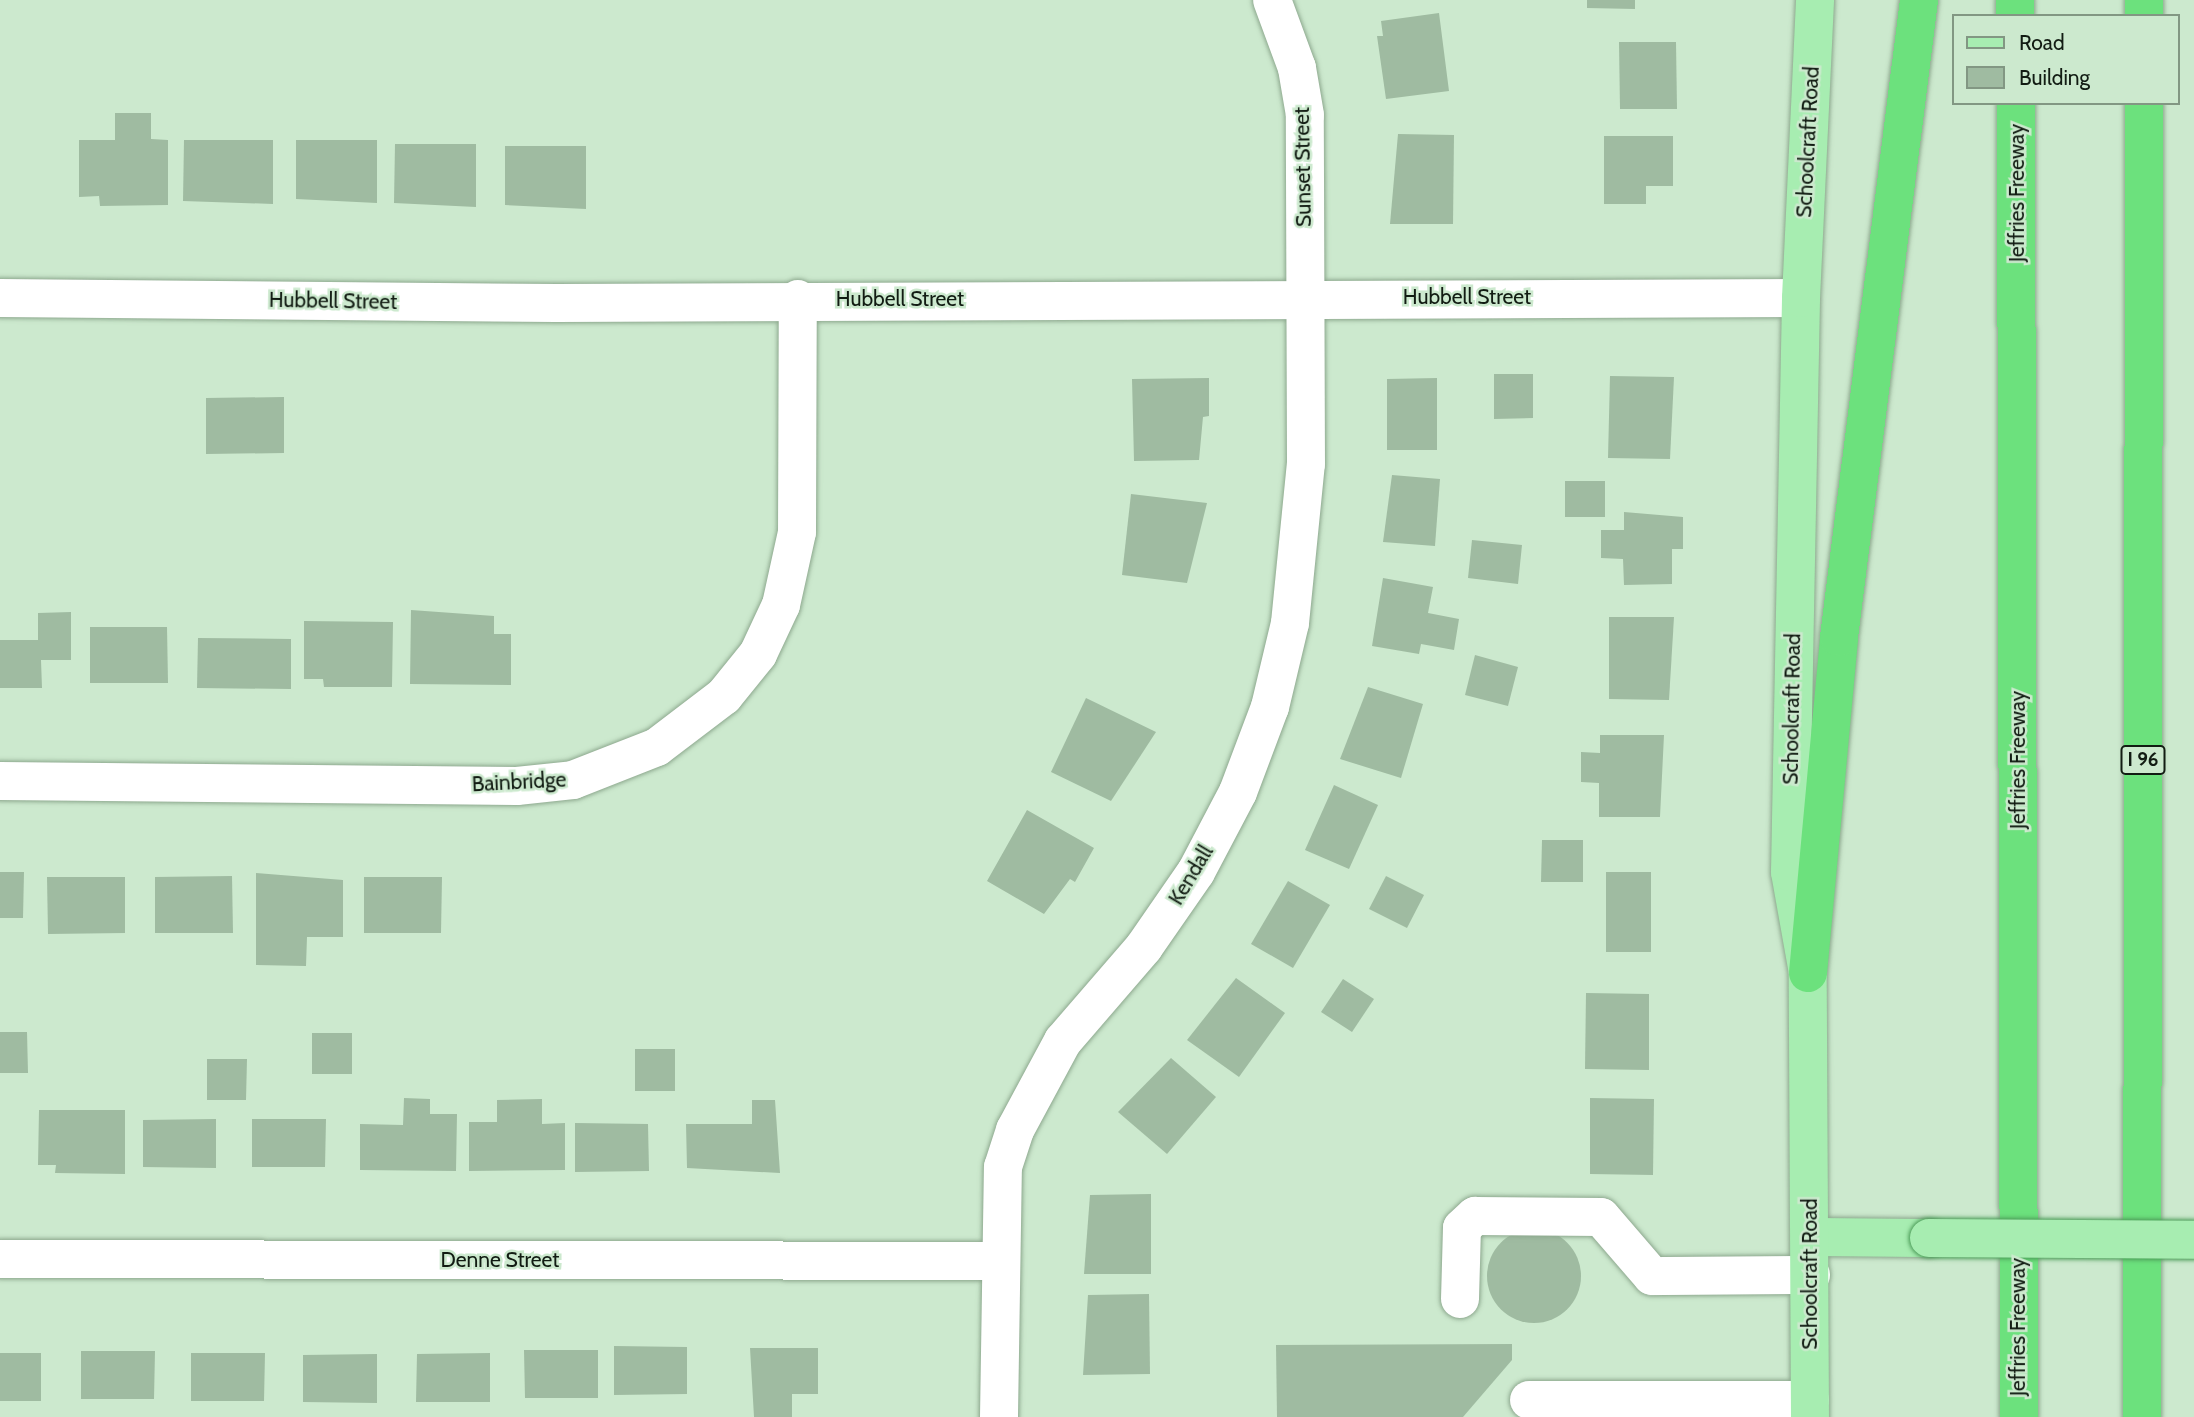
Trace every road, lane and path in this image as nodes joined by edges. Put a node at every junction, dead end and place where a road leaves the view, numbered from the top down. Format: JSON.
{"nodes":[{"id":1,"x":1272,"y":0,"type":"edge"},
{"id":2,"x":1815,"y":0,"type":"edge"},
{"id":3,"x":1919,"y":0,"type":"edge"},
{"id":4,"x":2016,"y":105,"type":"edge"},
{"id":5,"x":2144,"y":105,"type":"edge"},
{"id":6,"x":1305,"y":297,"type":"junction"},
{"id":7,"x":0,"y":298,"type":"edge"},
{"id":8,"x":1801,"y":298,"type":"junction"},
{"id":9,"x":798,"y":299,"type":"junction"},
{"id":10,"x":0,"y":781,"type":"edge"},
{"id":11,"x":1808,"y":973,"type":"junction"},
{"id":12,"x":1811,"y":1237,"type":"junction"},
{"id":13,"x":2194,"y":1240,"type":"edge"},
{"id":14,"x":0,"y":1259,"type":"edge"},
{"id":15,"x":999,"y":1261,"type":"junction"},
{"id":16,"x":1811,"y":1275,"type":"junction"},
{"id":17,"x":1460,"y":1299,"type":"dead end"},
{"id":18,"x":1529,"y":1400,"type":"dead end"},
{"id":19,"x":1810,"y":1409,"type":"edge"},
{"id":20,"x":999,"y":1417,"type":"edge"},
{"id":21,"x":2018,"y":1417,"type":"edge"},
{"id":22,"x":2142,"y":1417,"type":"edge"}],
"edges":[{"from":1,"to":6,"type":"street","name":"Sunset Street"},
{"from":2,"to":8,"type":"main road","name":"Schoolcraft Road"},
{"from":3,"to":11,"type":"highway"},
{"from":4,"to":21,"type":"highway","name":"Jeffries Freeway"},
{"from":5,"to":22,"type":"highway","number":"I 96"},
{"from":6,"to":8,"type":"street","name":"Hubbell Street"},
{"from":6,"to":9,"type":"street","name":"Hubbell Street"},
{"from":6,"to":15,"type":"street","name":"Kendall"},
{"from":7,"to":9,"type":"street","name":"Hubbell Street"},
{"from":8,"to":11,"type":"main road","name":"Schoolcraft Road"},
{"from":9,"to":10,"type":"street","name":"Bainbridge"},
{"from":11,"to":12,"type":"main road","name":"Schoolcraft Road"},
{"from":12,"to":13,"type":"main road","bridge":true},
{"from":12,"to":16,"type":"main road","name":"Schoolcraft Road"},
{"from":14,"to":15,"type":"street","name":"Denne Street"},
{"from":15,"to":20,"type":"street","name":"Kendall"},
{"from":16,"to":17,"type":"street"},
{"from":16,"to":19,"type":"main road","name":"Schoolcraft Road"},
{"from":18,"to":19,"type":"street"}]}
